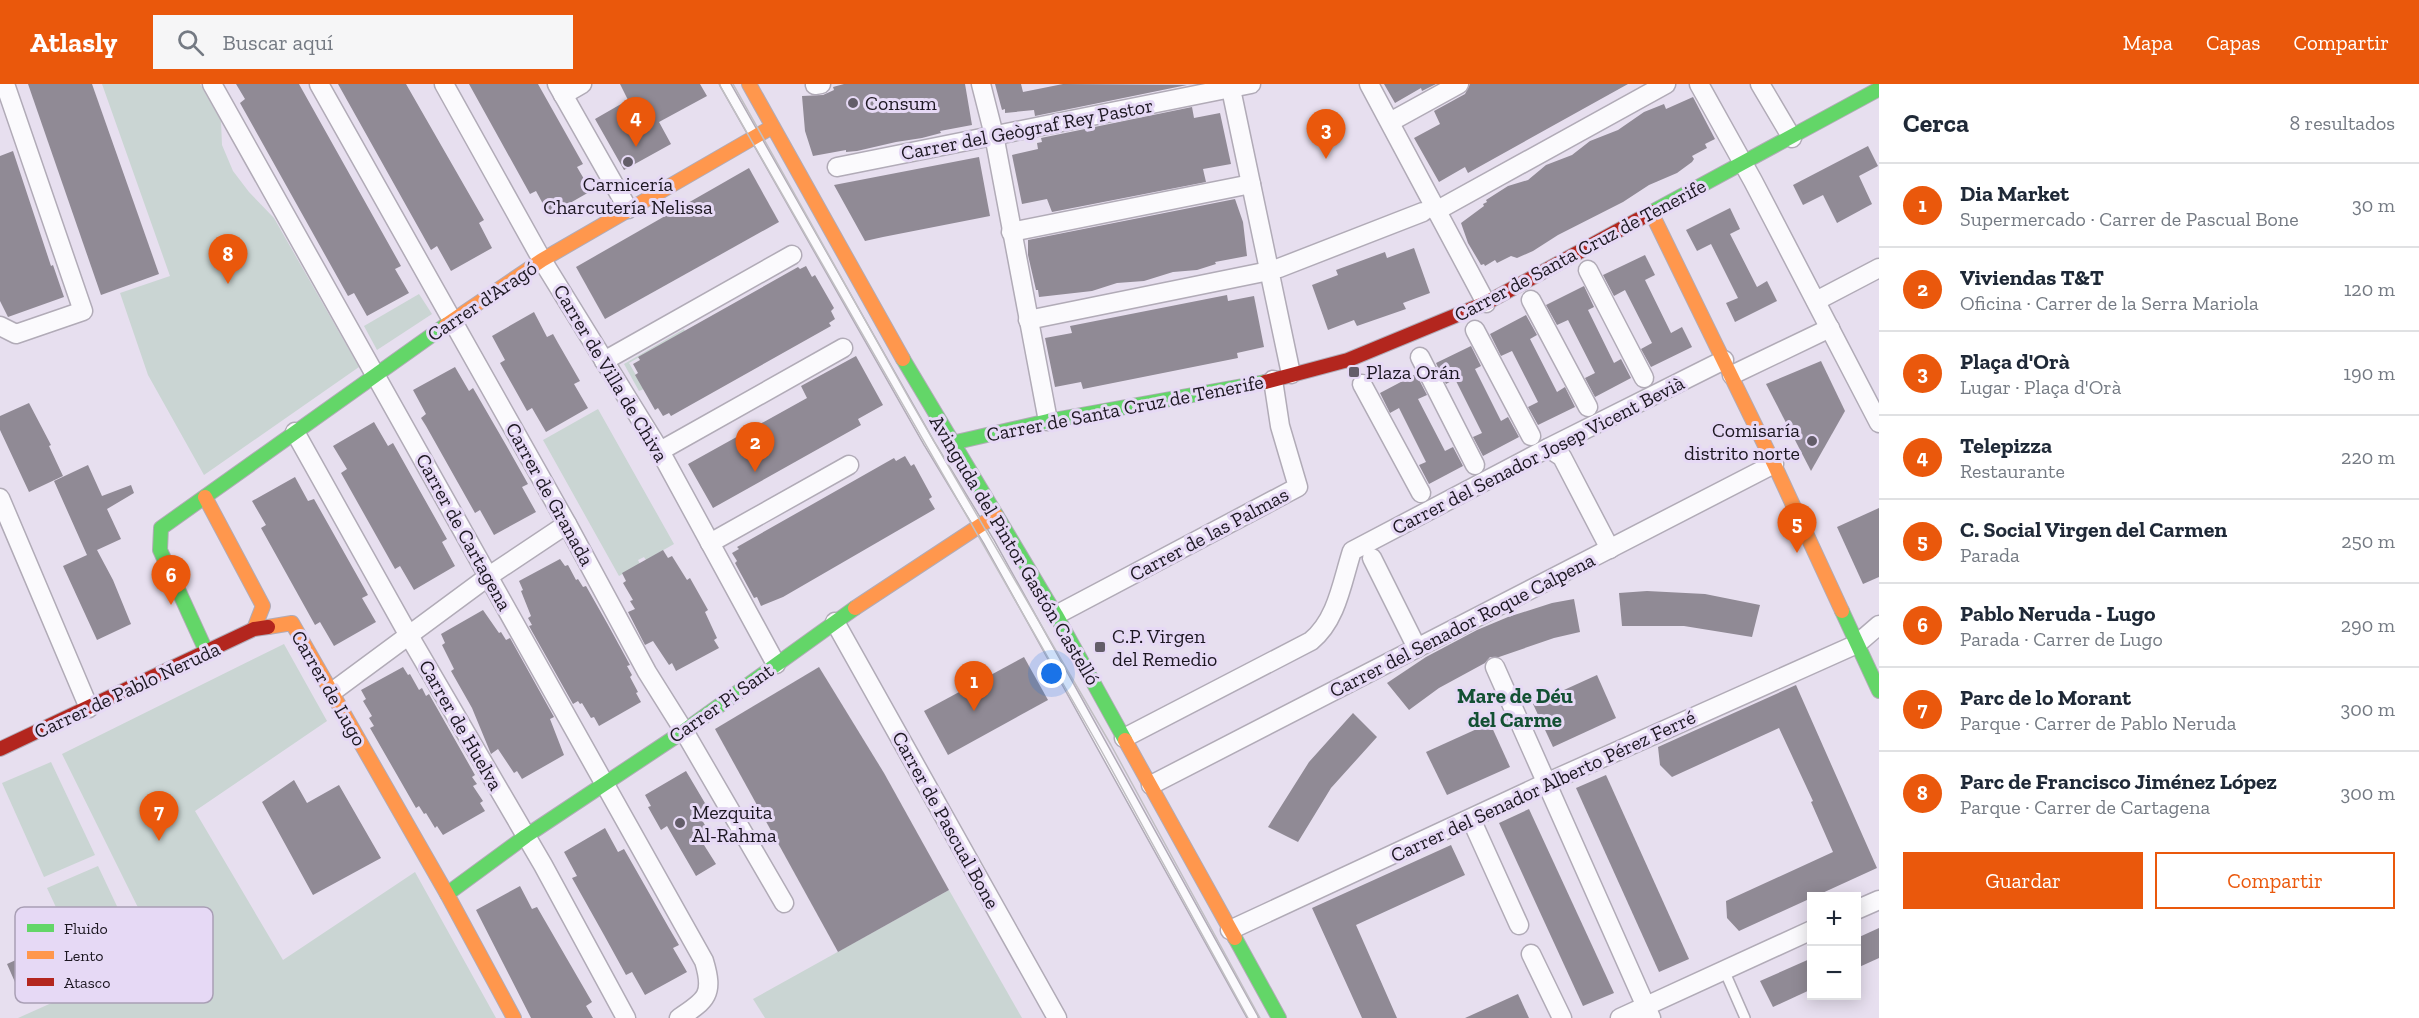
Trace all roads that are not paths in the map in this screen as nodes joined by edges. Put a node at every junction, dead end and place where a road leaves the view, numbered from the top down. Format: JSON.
{"nodes":[{"id":1,"x":5,"y":84,"type":"edge"},
{"id":2,"x":213,"y":84,"type":"edge"},
{"id":3,"x":319,"y":84,"type":"edge"},
{"id":4,"x":444,"y":84,"type":"edge"},
{"id":5,"x":582,"y":84,"type":"edge"},
{"id":6,"x":725,"y":84,"type":"edge"},
{"id":7,"x":749,"y":84,"type":"edge"},
{"id":8,"x":981,"y":84,"type":"edge"},
{"id":9,"x":1251,"y":84,"type":"edge"},
{"id":10,"x":1369,"y":84,"type":"edge"},
{"id":11,"x":1459,"y":84,"type":"edge"},
{"id":12,"x":1665,"y":84,"type":"edge"},
{"id":13,"x":1699,"y":84,"type":"edge"},
{"id":14,"x":1760,"y":84,"type":"edge"},
{"id":15,"x":560,"y":89,"type":"edge"},
{"id":16,"x":1231,"y":89,"type":"junction"},
{"id":17,"x":1879,"y":89,"type":"edge"},
{"id":18,"x":1390,"y":122,"type":"junction"},
{"id":19,"x":772,"y":127,"type":"junction"},
{"id":20,"x":994,"y":135,"type":"junction"},
{"id":21,"x":755,"y":137,"type":"junction"},
{"id":22,"x":1792,"y":138,"type":"junction"},
{"id":23,"x":1743,"y":163,"type":"junction"},
{"id":24,"x":837,"y":167,"type":"dead end"},
{"id":25,"x":1251,"y":184,"type":"junction"},
{"id":26,"x":628,"y":209,"type":"junction"},
{"id":27,"x":1429,"y":212,"type":"junction"},
{"id":28,"x":1652,"y":214,"type":"junction"},
{"id":29,"x":1011,"y":232,"type":"junction"},
{"id":30,"x":792,"y":255,"type":"dead end"},
{"id":31,"x":542,"y":260,"type":"junction"},
{"id":32,"x":1879,"y":268,"type":"edge"},
{"id":33,"x":1274,"y":269,"type":"junction"},
{"id":34,"x":1588,"y":270,"type":"dead end"},
{"id":35,"x":1531,"y":300,"type":"dead end"},
{"id":36,"x":1816,"y":301,"type":"junction"},
{"id":37,"x":1486,"y":303,"type":"junction"},
{"id":38,"x":453,"y":320,"type":"junction"},
{"id":39,"x":1028,"y":320,"type":"junction"},
{"id":40,"x":0,"y":326,"type":"edge"},
{"id":41,"x":1830,"y":328,"type":"junction"},
{"id":42,"x":1475,"y":330,"type":"dead end"},
{"id":43,"x":843,"y":348,"type":"dead end"},
{"id":44,"x":1420,"y":357,"type":"dead end"},
{"id":45,"x":604,"y":361,"type":"junction"},
{"id":46,"x":1728,"y":368,"type":"junction"},
{"id":47,"x":376,"y":375,"type":"junction"},
{"id":48,"x":1282,"y":377,"type":"junction"},
{"id":49,"x":1644,"y":378,"type":"dead end"},
{"id":50,"x":1362,"y":384,"type":"dead end"},
{"id":51,"x":1588,"y":407,"type":"dead end"},
{"id":52,"x":1048,"y":421,"type":"junction"},
{"id":53,"x":1879,"y":423,"type":"edge"},
{"id":54,"x":295,"y":432,"type":"junction"},
{"id":55,"x":1531,"y":436,"type":"dead end"},
{"id":56,"x":952,"y":443,"type":"junction"},
{"id":57,"x":1548,"y":448,"type":"junction"},
{"id":58,"x":660,"y":451,"type":"junction"},
{"id":59,"x":1774,"y":464,"type":"junction"},
{"id":60,"x":849,"y":465,"type":"dead end"},
{"id":61,"x":1474,"y":465,"type":"dead end"},
{"id":62,"x":1421,"y":493,"type":"dead end"},
{"id":63,"x":205,"y":497,"type":"junction"},
{"id":64,"x":2,"y":506,"type":"edge"},
{"id":65,"x":996,"y":514,"type":"junction"},
{"id":66,"x":567,"y":524,"type":"junction"},
{"id":67,"x":978,"y":525,"type":"junction"},
{"id":68,"x":710,"y":543,"type":"junction"},
{"id":69,"x":1610,"y":549,"type":"junction"},
{"id":70,"x":1372,"y":558,"type":"dead end"},
{"id":71,"x":489,"y":576,"type":"junction"},
{"id":72,"x":1056,"y":615,"type":"junction"},
{"id":73,"x":835,"y":622,"type":"junction"},
{"id":74,"x":1879,"y":625,"type":"edge"},
{"id":75,"x":254,"y":629,"type":"junction"},
{"id":76,"x":408,"y":634,"type":"junction"},
{"id":77,"x":1857,"y":644,"type":"junction"},
{"id":78,"x":1417,"y":648,"type":"junction"},
{"id":79,"x":207,"y":653,"type":"junction"},
{"id":80,"x":776,"y":664,"type":"junction"},
{"id":81,"x":1495,"y":667,"type":"dead end"},
{"id":82,"x":1879,"y":691,"type":"edge"},
{"id":83,"x":332,"y":692,"type":"junction"},
{"id":84,"x":89,"y":708,"type":"junction"},
{"id":85,"x":684,"y":731,"type":"junction"},
{"id":86,"x":1124,"y":738,"type":"junction"},
{"id":87,"x":0,"y":749,"type":"edge"},
{"id":88,"x":605,"y":783,"type":"junction"},
{"id":89,"x":1546,"y":783,"type":"junction"},
{"id":90,"x":1150,"y":785,"type":"junction"},
{"id":91,"x":1471,"y":819,"type":"junction"},
{"id":92,"x":526,"y":836,"type":"junction"},
{"id":93,"x":447,"y":894,"type":"junction"},
{"id":94,"x":1879,"y":900,"type":"edge"},
{"id":95,"x":784,"y":903,"type":"dead end"},
{"id":96,"x":1861,"y":908,"type":"edge"},
{"id":97,"x":1519,"y":925,"type":"dead end"},
{"id":98,"x":1230,"y":930,"type":"junction"},
{"id":99,"x":1807,"y":932,"type":"edge"},
{"id":100,"x":1532,"y":954,"type":"dead end"},
{"id":101,"x":1724,"y":970,"type":"junction"},
{"id":102,"x":1648,"y":1012,"type":"edge"},
{"id":103,"x":686,"y":1016,"type":"edge"},
{"id":104,"x":514,"y":1018,"type":"edge"},
{"id":105,"x":626,"y":1018,"type":"edge"},
{"id":106,"x":1057,"y":1018,"type":"edge"},
{"id":107,"x":1253,"y":1018,"type":"edge"},
{"id":108,"x":1279,"y":1018,"type":"edge"},
{"id":109,"x":1562,"y":1018,"type":"edge"},
{"id":110,"x":1620,"y":1018,"type":"edge"},
{"id":111,"x":1745,"y":1018,"type":"edge"}],
"edges":[{"from":1,"to":40,"type":"street"},
{"from":2,"to":47,"type":"street","name":"Carrer de Cartagena"},
{"from":3,"to":38,"type":"street","name":"Carrer de Granada"},
{"from":4,"to":31,"type":"street","name":"Carrer de Villa de Chiva"},
{"from":5,"to":15,"type":"street"},
{"from":6,"to":21,"type":"lane","name":"Avinguda del Pintor Gastón Castelló"},
{"from":7,"to":19,"type":"street","name":"Avinguda del Pintor Gastón Castelló"},
{"from":8,"to":20,"type":"street"},
{"from":9,"to":16,"type":"street","name":"Carrer del Geògraf Rey Pastor"},
{"from":10,"to":18,"type":"street"},
{"from":11,"to":18,"type":"street"},
{"from":12,"to":27,"type":"street"},
{"from":13,"to":23,"type":"street"},
{"from":14,"to":22,"type":"street"},
{"from":15,"to":26,"type":"street"},
{"from":16,"to":20,"type":"street","name":"Carrer del Geògraf Rey Pastor"},
{"from":16,"to":25,"type":"street"},
{"from":17,"to":22,"type":"street","name":"Carrer de Santa Cruz de Tenerife"},
{"from":18,"to":27,"type":"street"},
{"from":19,"to":21,"type":"street","name":"Carrer d'Aragó"},
{"from":19,"to":56,"type":"street","name":"Avinguda del Pintor Gastón Castelló"},
{"from":20,"to":24,"type":"street","name":"Carrer del Geògraf Rey Pastor"},
{"from":20,"to":29,"type":"street"},
{"from":21,"to":26,"type":"street","name":"Carrer d'Aragó"},
{"from":21,"to":67,"type":"lane","name":"Avinguda del Pintor Gastón Castelló"},
{"from":22,"to":23,"type":"street","name":"Carrer de Santa Cruz de Tenerife"},
{"from":23,"to":28,"type":"street","name":"Carrer de Santa Cruz de Tenerife"},
{"from":23,"to":36,"type":"street"},
{"from":25,"to":29,"type":"street"},
{"from":25,"to":33,"type":"street"},
{"from":26,"to":31,"type":"street","name":"Carrer d'Aragó"},
{"from":27,"to":33,"type":"street"},
{"from":27,"to":37,"type":"street"},
{"from":28,"to":37,"type":"street","name":"Carrer de Santa Cruz de Tenerife"},
{"from":28,"to":46,"type":"street"},
{"from":29,"to":39,"type":"street"},
{"from":30,"to":45,"type":"street"},
{"from":31,"to":38,"type":"street","name":"Carrer d'Aragó"},
{"from":31,"to":45,"type":"street","name":"Carrer de Villa de Chiva"},
{"from":32,"to":36,"type":"street"},
{"from":33,"to":39,"type":"street"},
{"from":33,"to":48,"type":"street"},
{"from":34,"to":49,"type":"street"},
{"from":35,"to":51,"type":"street"},
{"from":36,"to":41,"type":"street"},
{"from":37,"to":48,"type":"street","name":"Carrer de Santa Cruz de Tenerife"},
{"from":38,"to":47,"type":"street","name":"Carrer d'Aragó"},
{"from":38,"to":66,"type":"street","name":"Carrer de Granada"},
{"from":39,"to":52,"type":"street"},
{"from":41,"to":46,"type":"street","name":"Carrer del Senador Josep Vicent Bevià"},
{"from":41,"to":53,"type":"street"},
{"from":42,"to":55,"type":"street"},
{"from":43,"to":58,"type":"street"},
{"from":44,"to":61,"type":"street"},
{"from":45,"to":58,"type":"street","name":"Carrer de Villa de Chiva"},
{"from":46,"to":57,"type":"street","name":"Carrer del Senador Josep Vicent Bevià"},
{"from":46,"to":59,"type":"street"},
{"from":47,"to":54,"type":"street","name":"Carrer d'Aragó"},
{"from":47,"to":71,"type":"street","name":"Carrer de Cartagena"},
{"from":48,"to":52,"type":"street","name":"Carrer de Santa Cruz de Tenerife"},
{"from":48,"to":72,"type":"street","name":"Carrer de las Palmas"},
{"from":50,"to":62,"type":"street"},
{"from":52,"to":56,"type":"street","name":"Carrer de Santa Cruz de Tenerife"},
{"from":54,"to":63,"type":"street","name":"Carrer d'Aragó"},
{"from":54,"to":76,"type":"street","name":"Carrer de Huelva"},
{"from":56,"to":65,"type":"street","name":"Avinguda del Pintor Gastón Castelló"},
{"from":57,"to":69,"type":"street"},
{"from":57,"to":86,"type":"street","name":"Carrer del Senador Josep Vicent Bevià"},
{"from":58,"to":68,"type":"street","name":"Carrer de Villa de Chiva"},
{"from":59,"to":69,"type":"street","name":"Carrer del Senador Roque Calpena"},
{"from":59,"to":77,"type":"street"},
{"from":60,"to":68,"type":"street"},
{"from":63,"to":75,"type":"street"},
{"from":63,"to":79,"type":"street"},
{"from":64,"to":84,"type":"street"},
{"from":65,"to":67,"type":"street","name":"Carrer Pi Sant"},
{"from":65,"to":72,"type":"street","name":"Avinguda del Pintor Gastón Castelló"},
{"from":66,"to":71,"type":"street"},
{"from":66,"to":85,"type":"street","name":"Carrer de Granada"},
{"from":67,"to":73,"type":"street","name":"Carrer Pi Sant"},
{"from":67,"to":107,"type":"lane","name":"Avinguda del Pintor Gastón Castelló"},
{"from":68,"to":80,"type":"street","name":"Carrer de Villa de Chiva"},
{"from":69,"to":78,"type":"street","name":"Carrer del Senador Roque Calpena"},
{"from":70,"to":78,"type":"street"},
{"from":71,"to":76,"type":"street"},
{"from":71,"to":88,"type":"street","name":"Carrer de Cartagena"},
{"from":72,"to":86,"type":"street","name":"Avinguda del Pintor Gastón Castelló"},
{"from":73,"to":80,"type":"street","name":"Carrer Pi Sant"},
{"from":73,"to":106,"type":"street","name":"Carrer de Pascual Bone"},
{"from":74,"to":77,"type":"street","name":"Carrer del Senador Alberto Pérez Ferré"},
{"from":75,"to":79,"type":"street","name":"Carrer de Pablo Neruda"},
{"from":75,"to":83,"type":"street","name":"Carrer de Lugo"},
{"from":76,"to":83,"type":"street"},
{"from":76,"to":92,"type":"street","name":"Carrer de Huelva"},
{"from":77,"to":82,"type":"street"},
{"from":77,"to":89,"type":"street","name":"Carrer del Senador Alberto Pérez Ferré"},
{"from":78,"to":90,"type":"street","name":"Carrer del Senador Roque Calpena"},
{"from":79,"to":84,"type":"street","name":"Carrer de Pablo Neruda"},
{"from":80,"to":85,"type":"street","name":"Carrer Pi Sant"},
{"from":81,"to":89,"type":"street"},
{"from":83,"to":93,"type":"street","name":"Carrer de Lugo"},
{"from":84,"to":87,"type":"street","name":"Carrer de Pablo Neruda"},
{"from":85,"to":88,"type":"street","name":"Carrer Pi Sant"},
{"from":85,"to":95,"type":"street","name":"Carrer de Granada"},
{"from":86,"to":90,"type":"street","name":"Avinguda del Pintor Gastón Castelló"},
{"from":88,"to":92,"type":"street","name":"Carrer Pi Sant"},
{"from":88,"to":103,"type":"street","name":"Carrer de Cartagena"},
{"from":89,"to":91,"type":"street","name":"Carrer del Senador Alberto Pérez Ferré"},
{"from":89,"to":102,"type":"street"},
{"from":90,"to":98,"type":"street","name":"Avinguda del Pintor Gastón Castelló"},
{"from":91,"to":97,"type":"street"},
{"from":91,"to":98,"type":"street","name":"Carrer del Senador Alberto Pérez Ferré"},
{"from":92,"to":93,"type":"street","name":"Carrer Pi Sant"},
{"from":92,"to":105,"type":"street","name":"Carrer de Huelva"},
{"from":93,"to":104,"type":"street","name":"Carrer de Lugo"},
{"from":94,"to":96,"type":"street"},
{"from":98,"to":108,"type":"street","name":"Avinguda del Pintor Gastón Castelló"},
{"from":99,"to":101,"type":"street"},
{"from":100,"to":109,"type":"street"},
{"from":101,"to":102,"type":"street"},
{"from":101,"to":111,"type":"lane"},
{"from":102,"to":110,"type":"street"}]}
